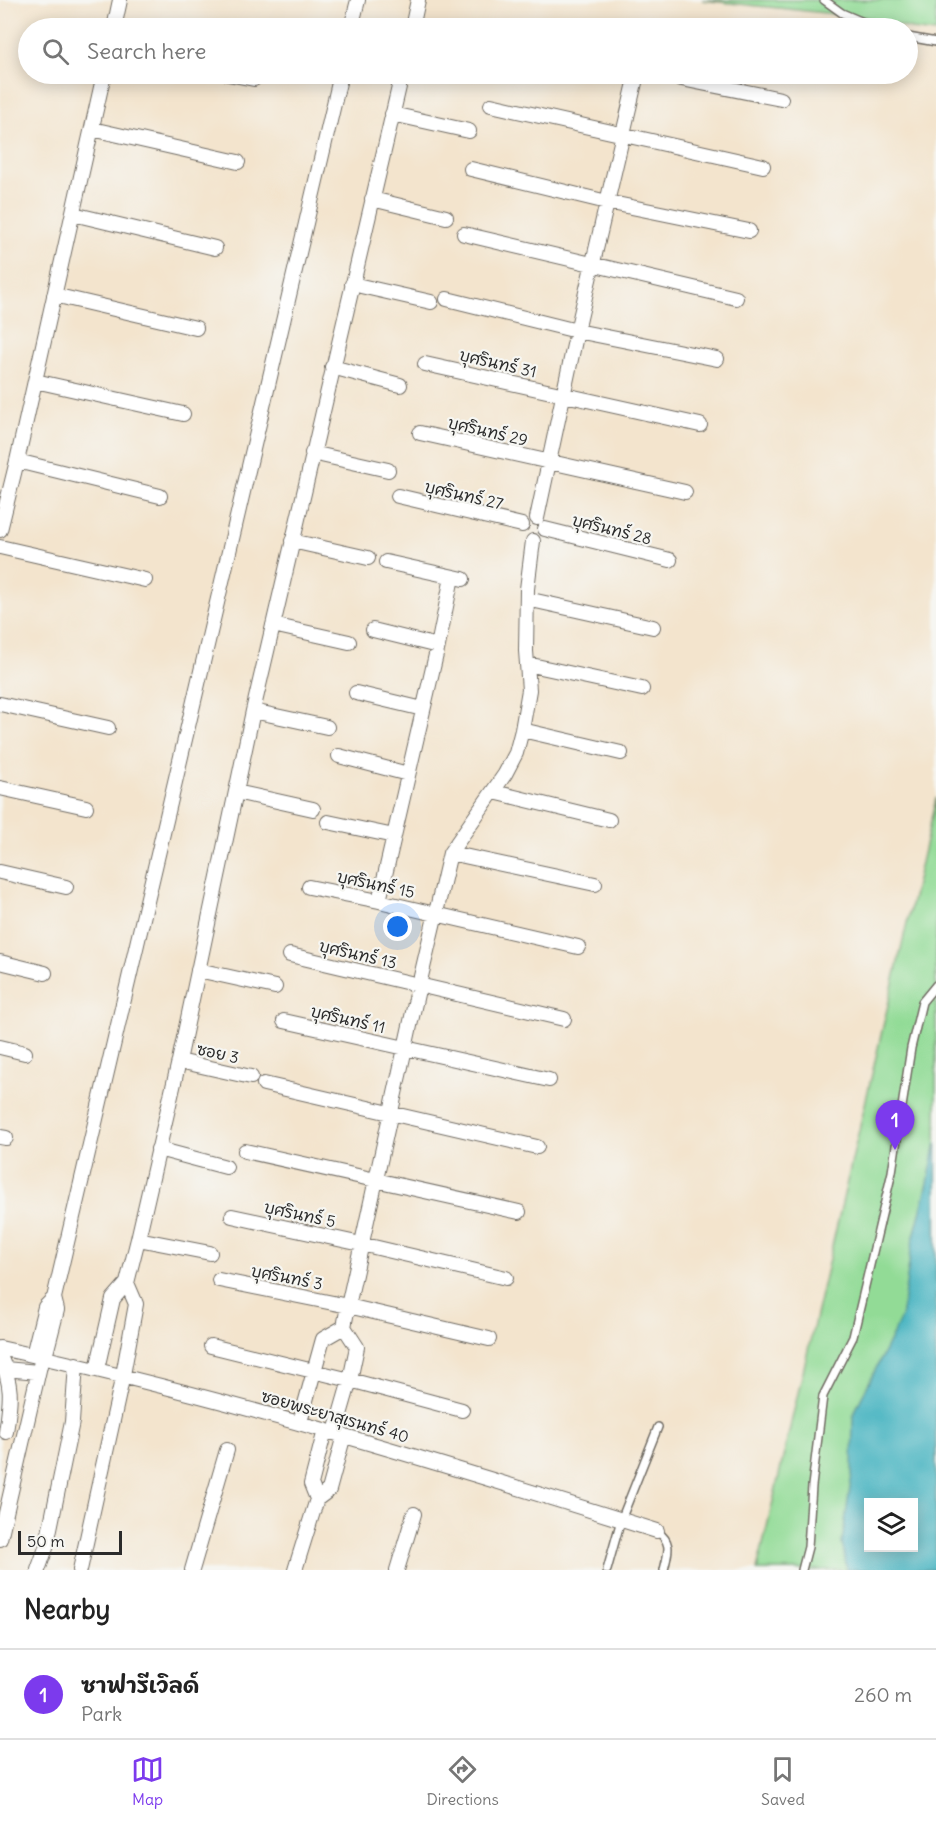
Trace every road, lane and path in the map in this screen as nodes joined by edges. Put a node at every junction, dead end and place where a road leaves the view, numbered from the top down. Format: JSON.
{"nodes":[{"id":1,"x":120,"y":0,"type":"edge"},
{"id":2,"x":358,"y":0,"type":"edge"},
{"id":3,"x":418,"y":0,"type":"edge"},
{"id":4,"x":824,"y":0,"type":"edge"},
{"id":5,"x":116,"y":18,"type":"edge"},
{"id":6,"x":354,"y":18,"type":"edge"},
{"id":7,"x":415,"y":18,"type":"edge"},
{"id":8,"x":854,"y":18,"type":"edge"},
{"id":9,"x":918,"y":39,"type":"edge"},
{"id":10,"x":936,"y":42,"type":"edge"},
{"id":11,"x":102,"y":84,"type":"edge"},
{"id":12,"x":338,"y":84,"type":"edge"},
{"id":13,"x":400,"y":84,"type":"edge"},
{"id":14,"x":635,"y":84,"type":"edge"},
{"id":15,"x":707,"y":84,"type":"edge"},
{"id":16,"x":781,"y":99,"type":"dead end"},
{"id":17,"x":491,"y":105,"type":"dead end"},
{"id":18,"x":392,"y":114,"type":"junction"},
{"id":19,"x":92,"y":129,"type":"junction"},
{"id":20,"x":470,"y":131,"type":"dead end"},
{"id":21,"x":624,"y":135,"type":"junction"},
{"id":22,"x":238,"y":162,"type":"dead end"},
{"id":23,"x":763,"y":166,"type":"dead end"},
{"id":24,"x":471,"y":169,"type":"dead end"},
{"id":25,"x":372,"y":199,"type":"junction"},
{"id":26,"x":607,"y":201,"type":"junction"},
{"id":27,"x":73,"y":214,"type":"junction"},
{"id":28,"x":446,"y":217,"type":"dead end"},
{"id":29,"x":749,"y":231,"type":"dead end"},
{"id":30,"x":464,"y":234,"type":"dead end"},
{"id":31,"x":215,"y":248,"type":"dead end"},
{"id":32,"x":593,"y":264,"type":"junction"},
{"id":33,"x":352,"y":284,"type":"junction"},
{"id":34,"x":54,"y":296,"type":"junction"},
{"id":35,"x":736,"y":298,"type":"dead end"},
{"id":36,"x":447,"y":299,"type":"dead end"},
{"id":37,"x":431,"y":302,"type":"dead end"},
{"id":38,"x":196,"y":328,"type":"dead end"},
{"id":39,"x":578,"y":331,"type":"junction"},
{"id":40,"x":717,"y":359,"type":"dead end"},
{"id":41,"x":425,"y":363,"type":"dead end"},
{"id":42,"x":332,"y":367,"type":"junction"},
{"id":43,"x":35,"y":381,"type":"junction"},
{"id":44,"x":400,"y":385,"type":"dead end"},
{"id":45,"x":563,"y":395,"type":"junction"},
{"id":46,"x":183,"y":414,"type":"dead end"},
{"id":47,"x":700,"y":426,"type":"dead end"},
{"id":48,"x":420,"y":433,"type":"dead end"},
{"id":49,"x":312,"y":453,"type":"junction"},
{"id":50,"x":17,"y":461,"type":"junction"},
{"id":51,"x":548,"y":462,"type":"junction"},
{"id":52,"x":388,"y":470,"type":"dead end"},
{"id":53,"x":686,"y":492,"type":"dead end"},
{"id":54,"x":160,"y":496,"type":"dead end"},
{"id":55,"x":398,"y":496,"type":"dead end"},
{"id":56,"x":541,"y":523,"type":"junction"},
{"id":57,"x":522,"y":525,"type":"junction"},
{"id":58,"x":0,"y":530,"type":"edge"},
{"id":59,"x":292,"y":540,"type":"junction"},
{"id":60,"x":533,"y":541,"type":"junction"},
{"id":61,"x":0,"y":546,"type":"edge"},
{"id":62,"x":368,"y":558,"type":"dead end"},
{"id":63,"x":670,"y":560,"type":"dead end"},
{"id":64,"x":386,"y":562,"type":"dead end"},
{"id":65,"x":145,"y":580,"type":"dead end"},
{"id":66,"x":527,"y":599,"type":"junction"},
{"id":67,"x":273,"y":625,"type":"junction"},
{"id":68,"x":653,"y":627,"type":"dead end"},
{"id":69,"x":373,"y":630,"type":"dead end"},
{"id":70,"x":349,"y":642,"type":"dead end"},
{"id":71,"x":438,"y":646,"type":"junction"},
{"id":72,"x":527,"y":664,"type":"junction"},
{"id":73,"x":642,"y":689,"type":"dead end"},
{"id":74,"x":356,"y":693,"type":"dead end"},
{"id":75,"x":0,"y":704,"type":"edge"},
{"id":76,"x":423,"y":709,"type":"junction"},
{"id":77,"x":253,"y":711,"type":"junction"},
{"id":78,"x":327,"y":727,"type":"dead end"},
{"id":79,"x":108,"y":728,"type":"dead end"},
{"id":80,"x":522,"y":730,"type":"junction"},
{"id":81,"x":621,"y":753,"type":"dead end"},
{"id":82,"x":339,"y":756,"type":"dead end"},
{"id":83,"x":408,"y":774,"type":"junction"},
{"id":84,"x":0,"y":788,"type":"edge"},
{"id":85,"x":236,"y":792,"type":"junction"},
{"id":86,"x":494,"y":792,"type":"junction"},
{"id":87,"x":86,"y":807,"type":"dead end"},
{"id":88,"x":314,"y":809,"type":"dead end"},
{"id":89,"x":609,"y":820,"type":"dead end"},
{"id":90,"x":328,"y":822,"type":"dead end"},
{"id":91,"x":394,"y":836,"type":"junction"},
{"id":92,"x":450,"y":853,"type":"junction"},
{"id":93,"x":0,"y":872,"type":"edge"},
{"id":94,"x":595,"y":884,"type":"dead end"},
{"id":95,"x":66,"y":887,"type":"dead end"},
{"id":96,"x":309,"y":887,"type":"dead end"},
{"id":97,"x":379,"y":901,"type":"junction"},
{"id":98,"x":435,"y":914,"type":"junction"},
{"id":99,"x":578,"y":947,"type":"dead end"},
{"id":100,"x":290,"y":955,"type":"dead end"},
{"id":101,"x":0,"y":962,"type":"edge"},
{"id":102,"x":198,"y":970,"type":"junction"},
{"id":103,"x":45,"y":973,"type":"dead end"},
{"id":104,"x":419,"y":985,"type":"junction"},
{"id":105,"x":936,"y":986,"type":"edge"},
{"id":106,"x":275,"y":987,"type":"dead end"},
{"id":107,"x":564,"y":1019,"type":"dead end"},
{"id":108,"x":284,"y":1021,"type":"dead end"},
{"id":109,"x":0,"y":1047,"type":"edge"},
{"id":110,"x":405,"y":1049,"type":"junction"},
{"id":111,"x":26,"y":1053,"type":"dead end"},
{"id":112,"x":179,"y":1060,"type":"junction"},
{"id":113,"x":250,"y":1077,"type":"dead end"},
{"id":114,"x":549,"y":1080,"type":"dead end"},
{"id":115,"x":264,"y":1084,"type":"dead end"},
{"id":116,"x":390,"y":1112,"type":"junction"},
{"id":117,"x":537,"y":1147,"type":"dead end"},
{"id":118,"x":158,"y":1149,"type":"junction"},
{"id":119,"x":245,"y":1151,"type":"dead end"},
{"id":120,"x":226,"y":1167,"type":"dead end"},
{"id":121,"x":376,"y":1179,"type":"junction"},
{"id":122,"x":519,"y":1212,"type":"dead end"},
{"id":123,"x":232,"y":1216,"type":"dead end"},
{"id":124,"x":138,"y":1239,"type":"junction"},
{"id":125,"x":361,"y":1244,"type":"junction"},
{"id":126,"x":210,"y":1253,"type":"dead end"},
{"id":127,"x":506,"y":1278,"type":"dead end"},
{"id":128,"x":219,"y":1280,"type":"dead end"},
{"id":129,"x":127,"y":1283,"type":"junction"},
{"id":130,"x":348,"y":1306,"type":"junction"},
{"id":131,"x":344,"y":1327,"type":"junction"},
{"id":132,"x":489,"y":1339,"type":"dead end"},
{"id":133,"x":211,"y":1346,"type":"dead end"},
{"id":134,"x":0,"y":1348,"type":"edge"},
{"id":135,"x":0,"y":1355,"type":"edge"},
{"id":136,"x":40,"y":1356,"type":"junction"},
{"id":137,"x":76,"y":1364,"type":"junction"},
{"id":138,"x":5,"y":1369,"type":"junction"},
{"id":139,"x":97,"y":1369,"type":"junction"},
{"id":140,"x":314,"y":1371,"type":"junction"},
{"id":141,"x":38,"y":1372,"type":"junction"},
{"id":142,"x":123,"y":1375,"type":"junction"},
{"id":143,"x":350,"y":1380,"type":"junction"},
{"id":144,"x":462,"y":1410,"type":"dead end"},
{"id":145,"x":300,"y":1422,"type":"junction"},
{"id":146,"x":658,"y":1427,"type":"dead end"},
{"id":147,"x":6,"y":1432,"type":"dead end"},
{"id":148,"x":335,"y":1432,"type":"junction"},
{"id":149,"x":227,"y":1450,"type":"dead end"},
{"id":150,"x":6,"y":1483,"type":"edge"},
{"id":151,"x":317,"y":1499,"type":"junction"},
{"id":152,"x":414,"y":1514,"type":"dead end"},
{"id":153,"x":621,"y":1520,"type":"junction"},
{"id":154,"x":657,"y":1531,"type":"joint"},
{"id":155,"x":0,"y":1539,"type":"edge"},
{"id":156,"x":38,"y":1570,"type":"edge"},
{"id":157,"x":80,"y":1570,"type":"edge"},
{"id":158,"x":192,"y":1570,"type":"edge"},
{"id":159,"x":296,"y":1570,"type":"edge"},
{"id":160,"x":397,"y":1570,"type":"edge"},
{"id":161,"x":607,"y":1570,"type":"edge"},
{"id":162,"x":664,"y":1570,"type":"edge"},
{"id":163,"x":802,"y":1570,"type":"edge"}],
"edges":[{"from":1,"to":5,"type":"street"},
{"from":2,"to":6,"type":"street"},
{"from":3,"to":7,"type":"street"},
{"from":4,"to":8,"type":"lane"},
{"from":9,"to":10,"type":"lane"},
{"from":11,"to":19,"type":"street"},
{"from":12,"to":136,"type":"street"},
{"from":13,"to":18,"type":"street"},
{"from":14,"to":21,"type":"street"},
{"from":15,"to":16,"type":"street"},
{"from":17,"to":21,"type":"street"},
{"from":18,"to":20,"type":"street"},
{"from":18,"to":25,"type":"street"},
{"from":19,"to":22,"type":"street"},
{"from":19,"to":27,"type":"street"},
{"from":21,"to":23,"type":"street"},
{"from":21,"to":26,"type":"street"},
{"from":24,"to":26,"type":"street"},
{"from":25,"to":28,"type":"street"},
{"from":25,"to":33,"type":"street"},
{"from":26,"to":29,"type":"street"},
{"from":26,"to":32,"type":"street"},
{"from":27,"to":31,"type":"street"},
{"from":27,"to":34,"type":"street"},
{"from":30,"to":32,"type":"street"},
{"from":32,"to":35,"type":"street"},
{"from":32,"to":39,"type":"street"},
{"from":33,"to":37,"type":"street"},
{"from":33,"to":42,"type":"street"},
{"from":34,"to":38,"type":"street"},
{"from":34,"to":43,"type":"street"},
{"from":36,"to":39,"type":"street"},
{"from":39,"to":40,"type":"street"},
{"from":39,"to":45,"type":"street"},
{"from":41,"to":45,"type":"street","name":"บุศรินทร์ 31"},
{"from":42,"to":44,"type":"street"},
{"from":42,"to":49,"type":"street"},
{"from":43,"to":46,"type":"street"},
{"from":43,"to":50,"type":"street"},
{"from":45,"to":47,"type":"street","name":"บุศรินทร์ 31"},
{"from":45,"to":51,"type":"street"},
{"from":48,"to":51,"type":"street","name":"บุศรินทร์ 29"},
{"from":49,"to":52,"type":"street"},
{"from":49,"to":59,"type":"street"},
{"from":50,"to":54,"type":"street"},
{"from":50,"to":58,"type":"street"},
{"from":51,"to":53,"type":"street","name":"บุศรินทร์ 29"},
{"from":51,"to":56,"type":"street"},
{"from":55,"to":57,"type":"street","name":"บุศรินทร์ 27"},
{"from":56,"to":57,"type":"street"},
{"from":56,"to":60,"type":"street"},
{"from":56,"to":63,"type":"street","name":"บุศรินทร์ 28"},
{"from":57,"to":60,"type":"street"},
{"from":59,"to":62,"type":"street"},
{"from":59,"to":67,"type":"street"},
{"from":60,"to":66,"type":"street"},
{"from":61,"to":65,"type":"street"},
{"from":64,"to":71,"type":"street"},
{"from":66,"to":68,"type":"street"},
{"from":66,"to":72,"type":"street"},
{"from":67,"to":70,"type":"street"},
{"from":67,"to":77,"type":"street"},
{"from":69,"to":71,"type":"street"},
{"from":71,"to":76,"type":"street"},
{"from":72,"to":73,"type":"street"},
{"from":72,"to":80,"type":"street"},
{"from":74,"to":76,"type":"street"},
{"from":75,"to":79,"type":"street"},
{"from":76,"to":83,"type":"street"},
{"from":77,"to":78,"type":"street"},
{"from":77,"to":85,"type":"street"},
{"from":80,"to":81,"type":"street"},
{"from":80,"to":86,"type":"street"},
{"from":82,"to":83,"type":"street"},
{"from":83,"to":91,"type":"street"},
{"from":84,"to":87,"type":"street"},
{"from":85,"to":88,"type":"street"},
{"from":85,"to":102,"type":"street"},
{"from":86,"to":89,"type":"street"},
{"from":86,"to":92,"type":"street"},
{"from":90,"to":91,"type":"street"},
{"from":91,"to":97,"type":"street"},
{"from":92,"to":94,"type":"street"},
{"from":92,"to":98,"type":"street"},
{"from":93,"to":95,"type":"street"},
{"from":96,"to":97,"type":"street","name":"บุศรินทร์ 15"},
{"from":97,"to":98,"type":"street","name":"บุศรินทร์ 15"},
{"from":98,"to":99,"type":"street","name":"บุศรินทร์ 15"},
{"from":98,"to":104,"type":"street"},
{"from":100,"to":104,"type":"street","name":"บุศรินทร์ 13"},
{"from":101,"to":103,"type":"street"},
{"from":102,"to":106,"type":"street"},
{"from":102,"to":112,"type":"street"},
{"from":104,"to":107,"type":"street","name":"บุศรินทร์ 13"},
{"from":104,"to":110,"type":"street"},
{"from":105,"to":163,"type":"lane"},
{"from":108,"to":110,"type":"street","name":"บุศรินทร์ 11"},
{"from":109,"to":111,"type":"street"},
{"from":110,"to":114,"type":"street","name":"บุศรินทร์ 11"},
{"from":110,"to":116,"type":"street"},
{"from":112,"to":113,"type":"street","name":"ซอย 3"},
{"from":112,"to":118,"type":"street"},
{"from":115,"to":116,"type":"street"},
{"from":116,"to":117,"type":"street"},
{"from":116,"to":121,"type":"street"},
{"from":118,"to":120,"type":"street"},
{"from":118,"to":124,"type":"street"},
{"from":119,"to":121,"type":"street"},
{"from":121,"to":122,"type":"street"},
{"from":121,"to":125,"type":"street"},
{"from":123,"to":125,"type":"street","name":"บุศรินทร์ 5"},
{"from":124,"to":126,"type":"street"},
{"from":124,"to":129,"type":"street"},
{"from":125,"to":127,"type":"street","name":"บุศรินทร์ 5"},
{"from":125,"to":130,"type":"street"},
{"from":128,"to":130,"type":"street","name":"บุศรินทร์ 3"},
{"from":129,"to":139,"type":"street"},
{"from":129,"to":142,"type":"street"},
{"from":130,"to":131,"type":"street"},
{"from":130,"to":132,"type":"street","name":"บุศรินทร์ 3"},
{"from":131,"to":140,"type":"street"},
{"from":131,"to":143,"type":"street"},
{"from":133,"to":140,"type":"street"},
{"from":134,"to":136,"type":"street","name":"ซอยพระยาสุเรนทร์ 40"},
{"from":135,"to":138,"type":"street"},
{"from":136,"to":137,"type":"street","name":"ซอยพระยาสุเรนทร์ 40"},
{"from":136,"to":141,"type":"street"},
{"from":137,"to":139,"type":"street","name":"ซอยพระยาสุเรนทร์ 40"},
{"from":137,"to":156,"type":"street"},
{"from":138,"to":141,"type":"street"},
{"from":138,"to":147,"type":"street"},
{"from":139,"to":142,"type":"street","name":"ซอยพระยาสุเรนทร์ 40"},
{"from":140,"to":143,"type":"street"},
{"from":140,"to":145,"type":"street"},
{"from":141,"to":150,"type":"street"},
{"from":142,"to":145,"type":"street","name":"ซอยพระยาสุเรนทร์ 40"},
{"from":142,"to":157,"type":"street"},
{"from":143,"to":144,"type":"street"},
{"from":143,"to":148,"type":"street"},
{"from":145,"to":148,"type":"street","name":"ซอยพระยาสุเรนทร์ 40"},
{"from":146,"to":153,"type":"lane"},
{"from":148,"to":151,"type":"street"},
{"from":148,"to":151,"type":"street"},
{"from":148,"to":153,"type":"street","name":"ซอยพระยาสุเรนทร์ 40"},
{"from":149,"to":158,"type":"street"},
{"from":150,"to":155,"type":"street"},
{"from":151,"to":159,"type":"street"},
{"from":152,"to":160,"type":"street"},
{"from":153,"to":154,"type":"street","name":"ซอยพระยาสุเรนทร์ 40"},
{"from":153,"to":161,"type":"lane"},
{"from":154,"to":162,"type":"lane"}]}
